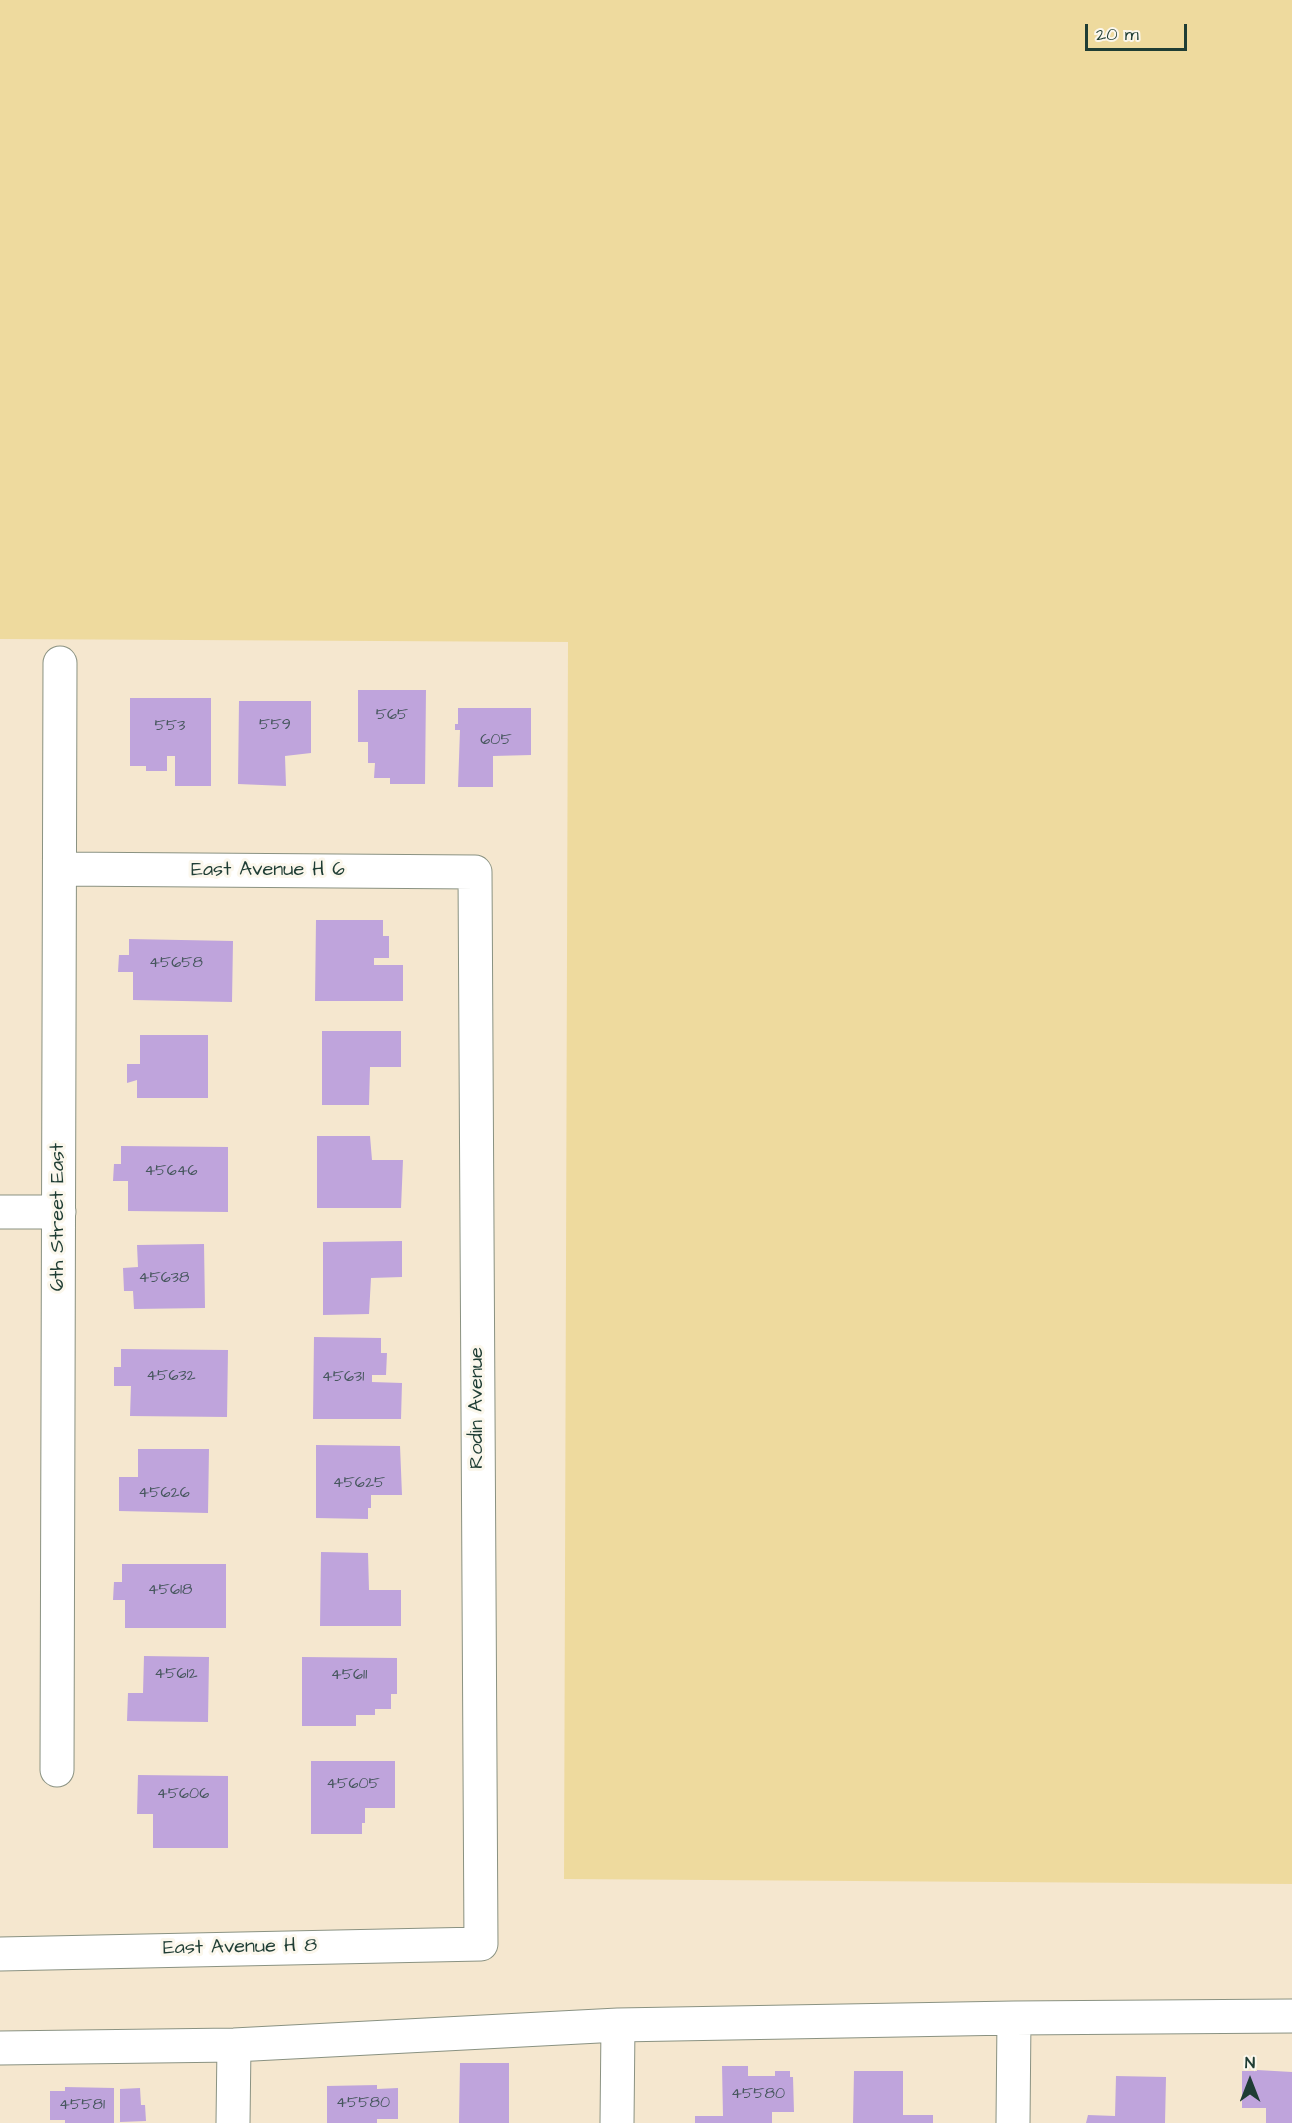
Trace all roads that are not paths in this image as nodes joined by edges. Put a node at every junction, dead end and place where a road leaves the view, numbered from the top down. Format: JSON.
{"nodes":[{"id":1,"x":60,"y":663,"type":"dead end"},
{"id":2,"x":60,"y":869,"type":"junction"},
{"id":3,"x":476,"y":872,"type":"joint"},
{"id":4,"x":0,"y":1212,"type":"edge"},
{"id":5,"x":59,"y":1212,"type":"junction"},
{"id":6,"x":57,"y":1770,"type":"dead end"},
{"id":7,"x":481,"y":1944,"type":"joint"},
{"id":8,"x":0,"y":1954,"type":"edge"},
{"id":9,"x":1292,"y":2016,"type":"edge"},
{"id":10,"x":1014,"y":2018,"type":"junction"},
{"id":11,"x":618,"y":2025,"type":"junction"},
{"id":12,"x":234,"y":2045,"type":"junction"},
{"id":13,"x":0,"y":2048,"type":"edge"},
{"id":14,"x":233,"y":2123,"type":"edge"},
{"id":15,"x":617,"y":2123,"type":"edge"},
{"id":16,"x":1013,"y":2123,"type":"edge"}],
"edges":[{"from":1,"to":2,"type":"street","name":"6th Street East"},
{"from":2,"to":3,"type":"street","name":"East Avenue H 6"},
{"from":2,"to":5,"type":"street","name":"6th Street East"},
{"from":3,"to":7,"type":"street","name":"Rodin Avenue"},
{"from":4,"to":5,"type":"street"},
{"from":5,"to":6,"type":"street","name":"6th Street East"},
{"from":7,"to":8,"type":"street","name":"East Avenue H 8"},
{"from":9,"to":10,"type":"street"},
{"from":10,"to":11,"type":"street"},
{"from":10,"to":16,"type":"street"},
{"from":11,"to":12,"type":"street"},
{"from":11,"to":15,"type":"street"},
{"from":12,"to":13,"type":"street"},
{"from":12,"to":14,"type":"street"}]}
